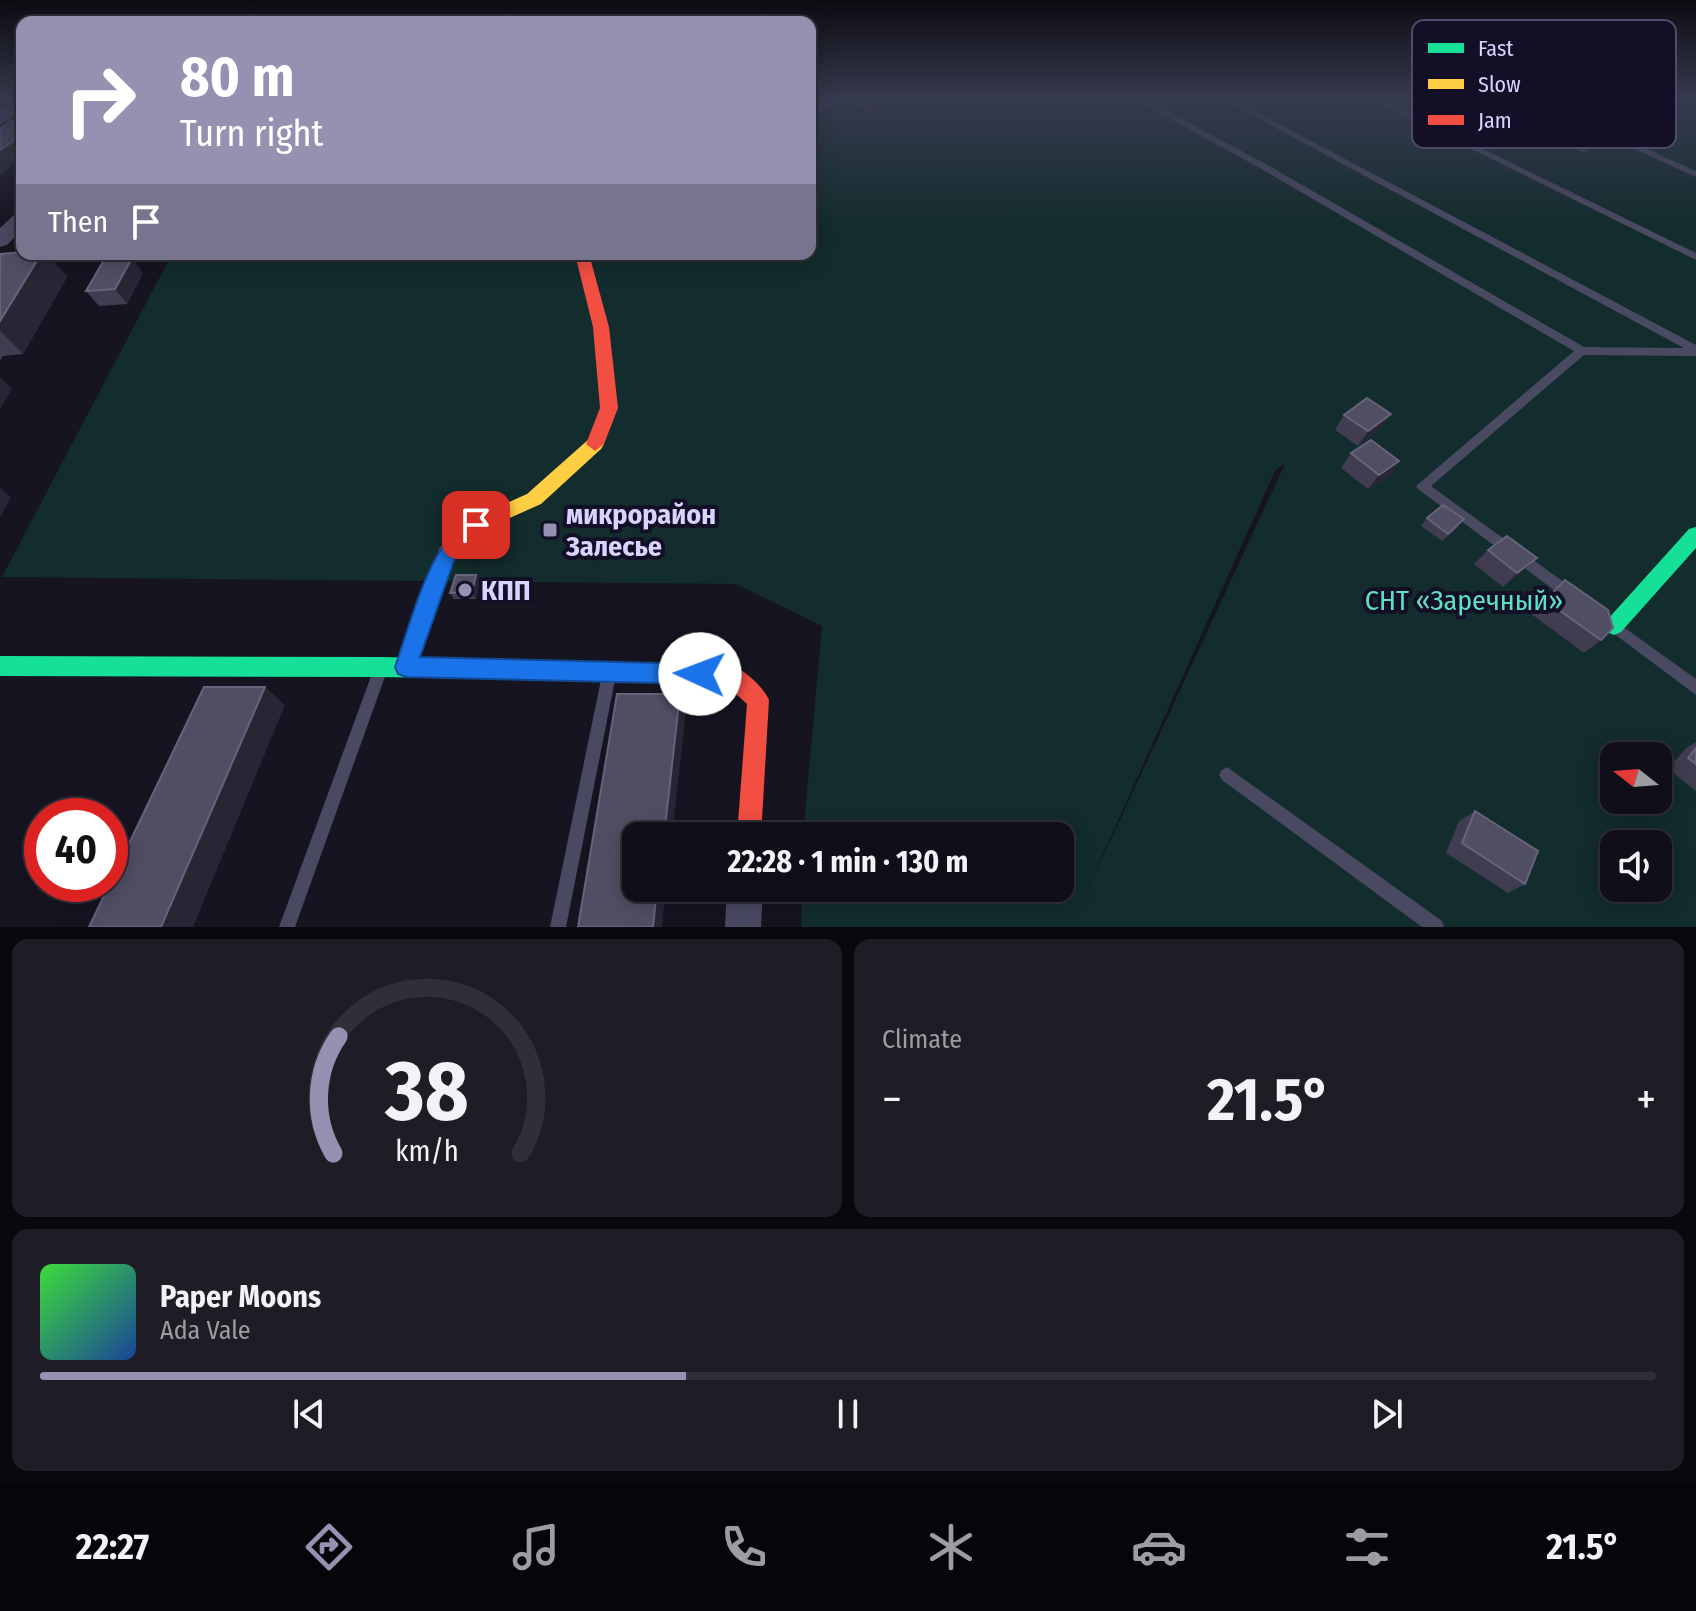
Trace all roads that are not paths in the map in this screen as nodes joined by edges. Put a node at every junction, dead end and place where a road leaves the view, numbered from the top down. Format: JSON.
{"nodes":[{"id":1,"x":1219,"y":142,"type":"edge"},
{"id":2,"x":1307,"y":142,"type":"edge"},
{"id":3,"x":1474,"y":148,"type":"edge"},
{"id":4,"x":1638,"y":148,"type":"edge"},
{"id":5,"x":1696,"y":174,"type":"edge"},
{"id":6,"x":16,"y":223,"type":"edge"},
{"id":7,"x":1,"y":237,"type":"edge"},
{"id":8,"x":1696,"y":257,"type":"edge"},
{"id":9,"x":584,"y":260,"type":"edge"},
{"id":10,"x":1582,"y":351,"type":"junction"},
{"id":11,"x":1696,"y":351,"type":"edge"},
{"id":12,"x":1696,"y":535,"type":"edge"},
{"id":13,"x":1576,"y":598,"type":"edge"},
{"id":14,"x":1608,"y":621,"type":"joint"},
{"id":15,"x":0,"y":666,"type":"edge"},
{"id":16,"x":381,"y":667,"type":"junction"},
{"id":17,"x":406,"y":667,"type":"junction"},
{"id":18,"x":610,"y":671,"type":"junction"},
{"id":19,"x":1696,"y":688,"type":"edge"},
{"id":20,"x":1227,"y":775,"type":"dead end"},
{"id":21,"x":750,"y":822,"type":"edge"},
{"id":22,"x":744,"y":902,"type":"edge"},
{"id":23,"x":287,"y":927,"type":"edge"},
{"id":24,"x":558,"y":927,"type":"edge"},
{"id":25,"x":743,"y":927,"type":"edge"},
{"id":26,"x":1436,"y":927,"type":"edge"}],
"edges":[{"from":1,"to":10,"type":"lane"},
{"from":2,"to":11,"type":"lane"},
{"from":3,"to":8,"type":"lane"},
{"from":4,"to":5,"type":"lane"},
{"from":6,"to":7,"type":"street"},
{"from":9,"to":17,"type":"street"},
{"from":10,"to":11,"type":"lane"},
{"from":10,"to":13,"type":"lane"},
{"from":12,"to":14,"type":"street"},
{"from":14,"to":19,"type":"lane"},
{"from":15,"to":16,"type":"street"},
{"from":16,"to":17,"type":"street"},
{"from":16,"to":23,"type":"lane"},
{"from":17,"to":18,"type":"street"},
{"from":18,"to":21,"type":"street"},
{"from":18,"to":24,"type":"lane"},
{"from":20,"to":26,"type":"lane"},
{"from":22,"to":25,"type":"street"}]}
